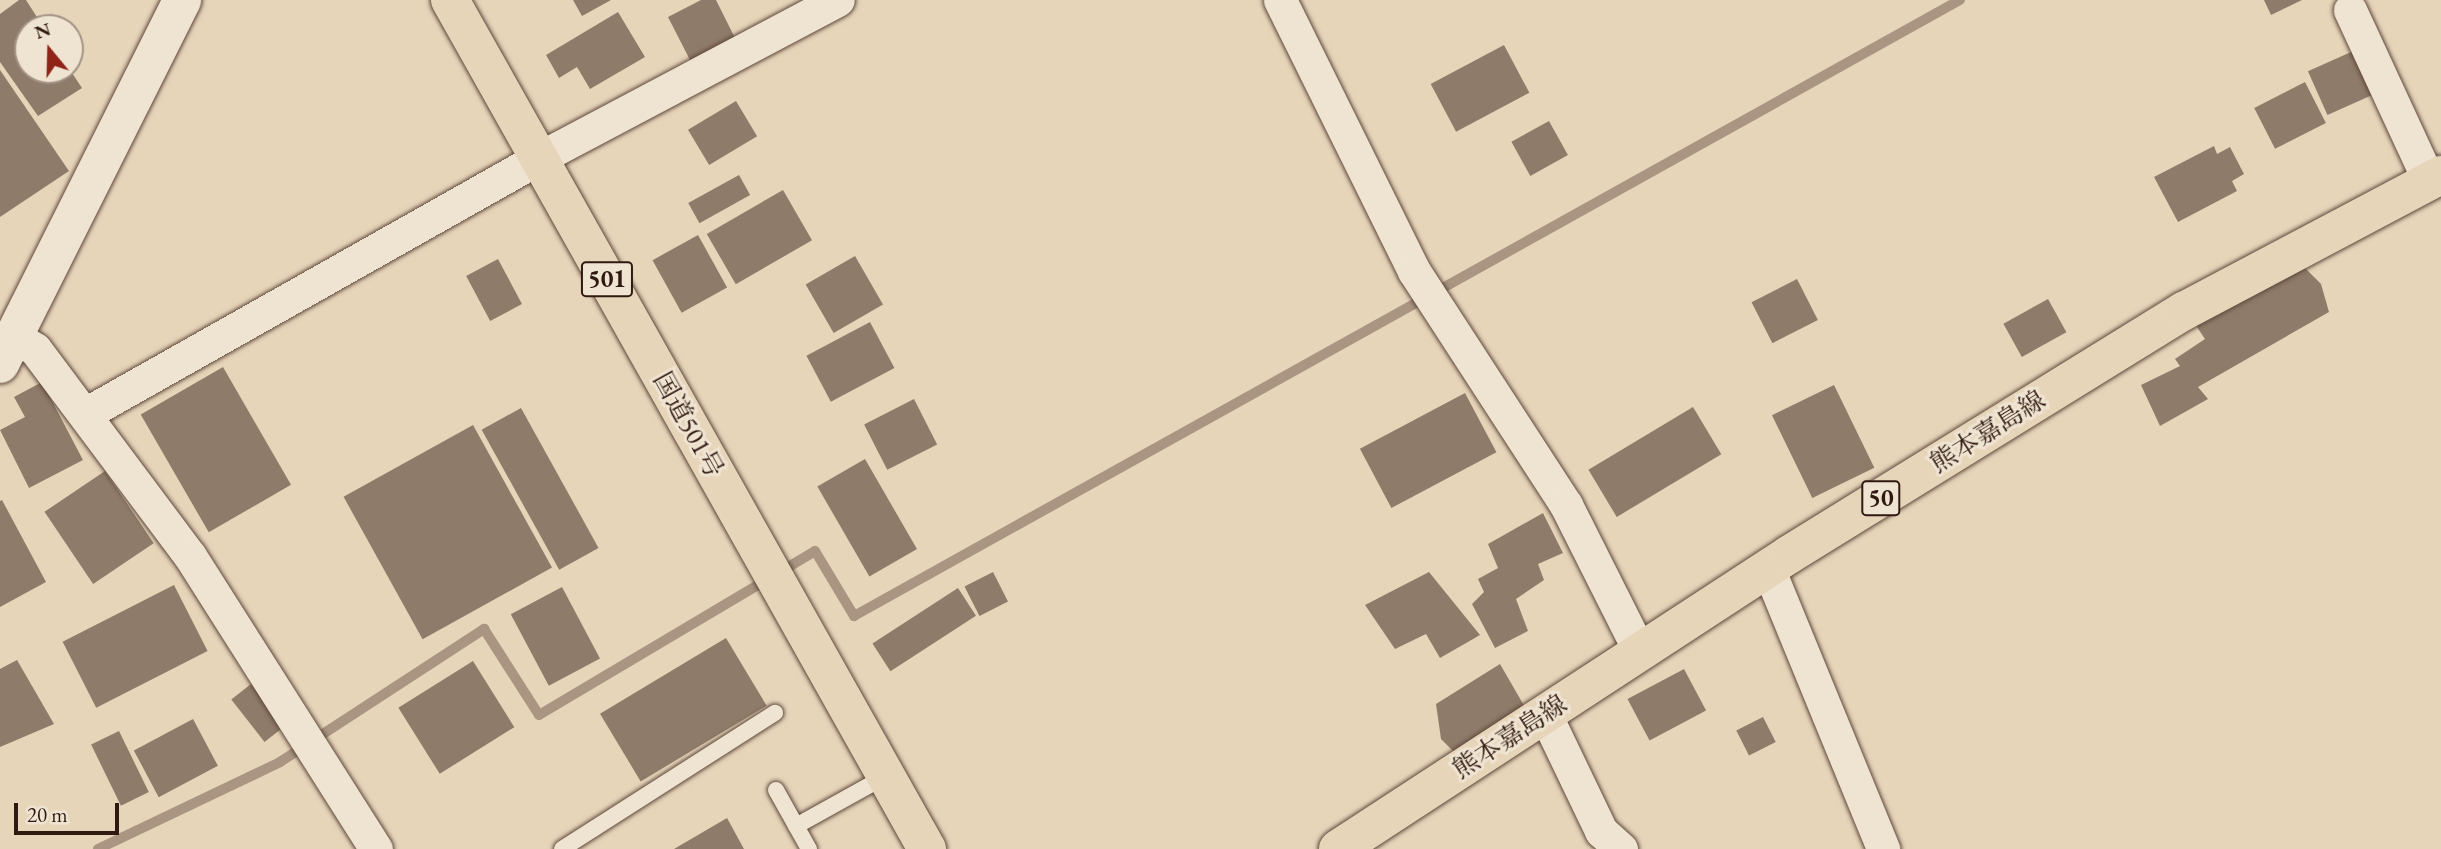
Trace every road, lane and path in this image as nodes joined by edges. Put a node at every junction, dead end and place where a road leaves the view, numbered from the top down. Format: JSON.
{"nodes":[{"id":1,"x":181,"y":0,"type":"edge"},
{"id":2,"x":450,"y":0,"type":"edge"},
{"id":3,"x":838,"y":0,"type":"edge"},
{"id":4,"x":1280,"y":0,"type":"edge"},
{"id":5,"x":2350,"y":10,"type":"dead end"},
{"id":6,"x":791,"y":11,"type":"edge"},
{"id":7,"x":539,"y":158,"type":"junction"},
{"id":8,"x":2435,"y":178,"type":"edge"},
{"id":9,"x":7,"y":350,"type":"edge"},
{"id":10,"x":85,"y":414,"type":"junction"},
{"id":11,"x":1768,"y":568,"type":"junction"},
{"id":12,"x":1640,"y":652,"type":"junction"},
{"id":13,"x":775,"y":713,"type":"dead end"},
{"id":14,"x":1545,"y":714,"type":"junction"},
{"id":15,"x":886,"y":776,"type":"junction"},
{"id":16,"x":776,"y":790,"type":"dead end"},
{"id":17,"x":796,"y":826,"type":"junction"},
{"id":18,"x":376,"y":849,"type":"edge"},
{"id":19,"x":562,"y":849,"type":"edge"},
{"id":20,"x":809,"y":849,"type":"edge"},
{"id":21,"x":927,"y":849,"type":"edge"},
{"id":22,"x":1338,"y":849,"type":"edge"},
{"id":23,"x":1621,"y":849,"type":"edge"},
{"id":24,"x":1882,"y":849,"type":"edge"}],
"edges":[{"from":1,"to":9,"type":"street"},
{"from":2,"to":7,"type":"main road","name":"国道501号","number":"501"},
{"from":3,"to":6,"type":"street"},
{"from":4,"to":12,"type":"street"},
{"from":5,"to":8,"type":"street"},
{"from":6,"to":7,"type":"street"},
{"from":7,"to":10,"type":"street"},
{"from":7,"to":15,"type":"main road","name":"国道501号","number":"501"},
{"from":8,"to":11,"type":"main road","name":"熊本嘉島線","number":"50"},
{"from":9,"to":10,"type":"street"},
{"from":10,"to":18,"type":"street"},
{"from":11,"to":12,"type":"main road","name":"熊本嘉島線","number":"50"},
{"from":11,"to":24,"type":"street"},
{"from":12,"to":14,"type":"main road","name":"熊本嘉島線","number":"50"},
{"from":13,"to":19,"type":"lane"},
{"from":14,"to":22,"type":"main road","name":"熊本嘉島線","number":"50"},
{"from":14,"to":23,"type":"street"},
{"from":15,"to":17,"type":"lane"},
{"from":15,"to":21,"type":"main road","name":"国道501号","number":"501"},
{"from":16,"to":17,"type":"lane"},
{"from":17,"to":20,"type":"lane"}]}
